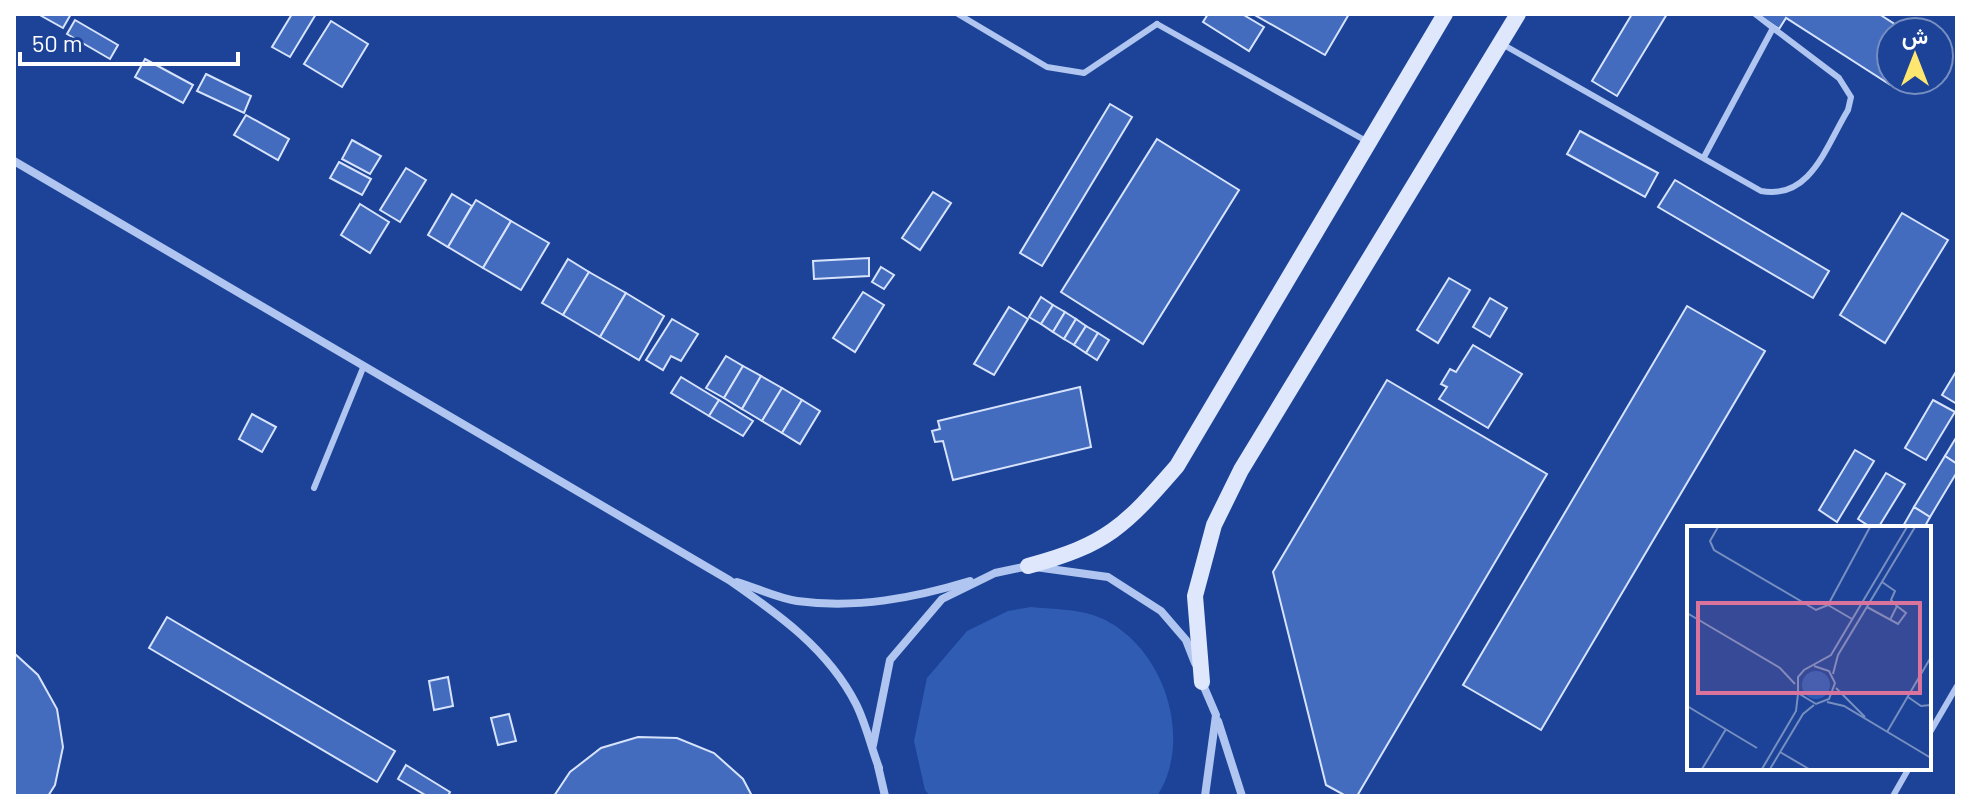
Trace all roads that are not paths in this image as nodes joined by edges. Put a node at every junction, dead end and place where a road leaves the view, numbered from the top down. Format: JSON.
{"nodes":[{"id":1,"x":958,"y":14,"type":"edge"},
{"id":2,"x":1155,"y":14,"type":"edge"},
{"id":3,"x":1445,"y":14,"type":"edge"},
{"id":4,"x":1518,"y":14,"type":"edge"},
{"id":5,"x":1755,"y":14,"type":"edge"},
{"id":6,"x":1157,"y":24,"type":"junction"},
{"id":7,"x":1773,"y":28,"type":"junction"},
{"id":8,"x":1500,"y":43,"type":"junction"},
{"id":9,"x":1368,"y":142,"type":"junction"},
{"id":10,"x":1704,"y":157,"type":"junction"},
{"id":11,"x":14,"y":161,"type":"edge"},
{"id":12,"x":363,"y":368,"type":"junction"},
{"id":13,"x":314,"y":488,"type":"dead end"},
{"id":14,"x":1028,"y":566,"type":"junction"},
{"id":15,"x":995,"y":573,"type":"junction"},
{"id":16,"x":729,"y":580,"type":"junction"},
{"id":17,"x":1202,"y":682,"type":"junction"},
{"id":18,"x":1957,"y":686,"type":"edge"},
{"id":19,"x":1216,"y":715,"type":"junction"},
{"id":20,"x":1931,"y":731,"type":"edge"},
{"id":21,"x":879,"y":768,"type":"junction"},
{"id":22,"x":1908,"y":770,"type":"edge"},
{"id":23,"x":885,"y":796,"type":"edge"},
{"id":24,"x":1205,"y":796,"type":"edge"},
{"id":25,"x":1242,"y":796,"type":"edge"},
{"id":26,"x":1893,"y":796,"type":"edge"}],
"edges":[{"from":1,"to":6,"type":"lane"},
{"from":2,"to":6,"type":"lane"},
{"from":3,"to":9,"type":"street"},
{"from":4,"to":8,"type":"street"},
{"from":5,"to":7,"type":"lane"},
{"from":6,"to":9,"type":"lane"},
{"from":7,"to":10,"type":"lane"},
{"from":7,"to":10,"type":"lane"},
{"from":8,"to":10,"type":"lane"},
{"from":8,"to":17,"type":"street"},
{"from":9,"to":14,"type":"street"},
{"from":11,"to":12,"type":"street"},
{"from":12,"to":13,"type":"lane"},
{"from":12,"to":16,"type":"street"},
{"from":14,"to":15,"type":"street"},
{"from":14,"to":17,"type":"street"},
{"from":15,"to":16,"type":"street"},
{"from":15,"to":21,"type":"street"},
{"from":16,"to":21,"type":"street"},
{"from":17,"to":19,"type":"street"},
{"from":18,"to":20,"type":"lane"},
{"from":19,"to":24,"type":"street"},
{"from":19,"to":25,"type":"street"},
{"from":21,"to":23,"type":"street"},
{"from":22,"to":26,"type":"lane"}]}
